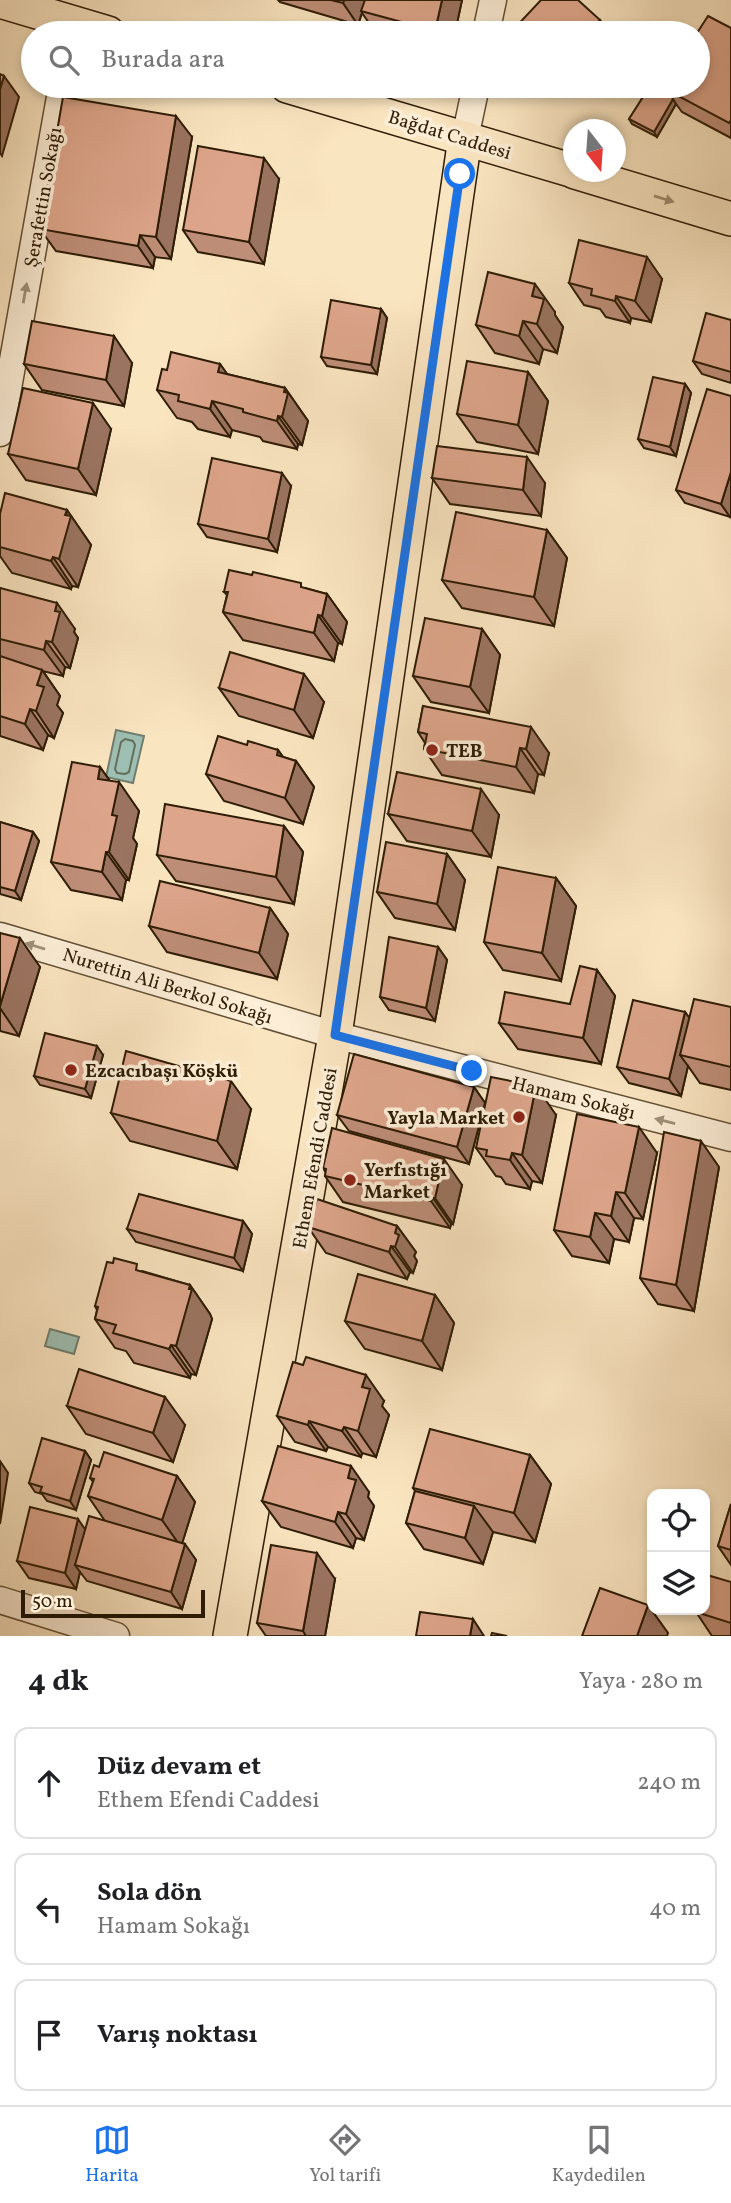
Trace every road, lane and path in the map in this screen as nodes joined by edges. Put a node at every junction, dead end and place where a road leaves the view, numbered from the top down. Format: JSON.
{"nodes":[{"id":1,"x":493,"y":0,"type":"edge"},
{"id":2,"x":0,"y":1,"type":"edge"},
{"id":3,"x":54,"y":21,"type":"edge"},
{"id":4,"x":489,"y":21,"type":"edge"},
{"id":5,"x":60,"y":98,"type":"edge"},
{"id":6,"x":328,"y":98,"type":"edge"},
{"id":7,"x":474,"y":98,"type":"edge"},
{"id":8,"x":466,"y":138,"type":"junction"},
{"id":9,"x":563,"y":168,"type":"edge"},
{"id":10,"x":610,"y":182,"type":"edge"},
{"id":11,"x":731,"y":219,"type":"edge"},
{"id":12,"x":0,"y":433,"type":"edge"},
{"id":13,"x":0,"y":936,"type":"edge"},
{"id":14,"x":335,"y":1035,"type":"junction"},
{"id":15,"x":731,"y":1138,"type":"edge"},
{"id":16,"x":0,"y":1601,"type":"edge"},
{"id":17,"x":116,"y":1636,"type":"edge"},
{"id":18,"x":230,"y":1636,"type":"edge"}],
"edges":[{"from":1,"to":4,"type":"street"},
{"from":2,"to":3,"type":"main road"},
{"from":12,"to":5,"type":"street","name":"Şerafettin Sokağı","one_way":true},
{"from":6,"to":8,"type":"main road","name":"Bağdat Caddesi"},
{"from":7,"to":8,"type":"street"},
{"from":8,"to":9,"type":"main road","name":"Bağdat Caddesi"},
{"from":8,"to":14,"type":"main road","name":"Ethem Efendi Caddesi"},
{"from":10,"to":11,"type":"main road","name":"Bağdat Caddesi","one_way":true},
{"from":14,"to":13,"type":"street","name":"Nurettin Ali Berkol Sokağı","one_way":true},
{"from":15,"to":14,"type":"street","name":"Hamam Sokağı","one_way":true},
{"from":14,"to":18,"type":"main road","name":"Ethem Efendi Caddesi"},
{"from":16,"to":17,"type":"street"}]}
